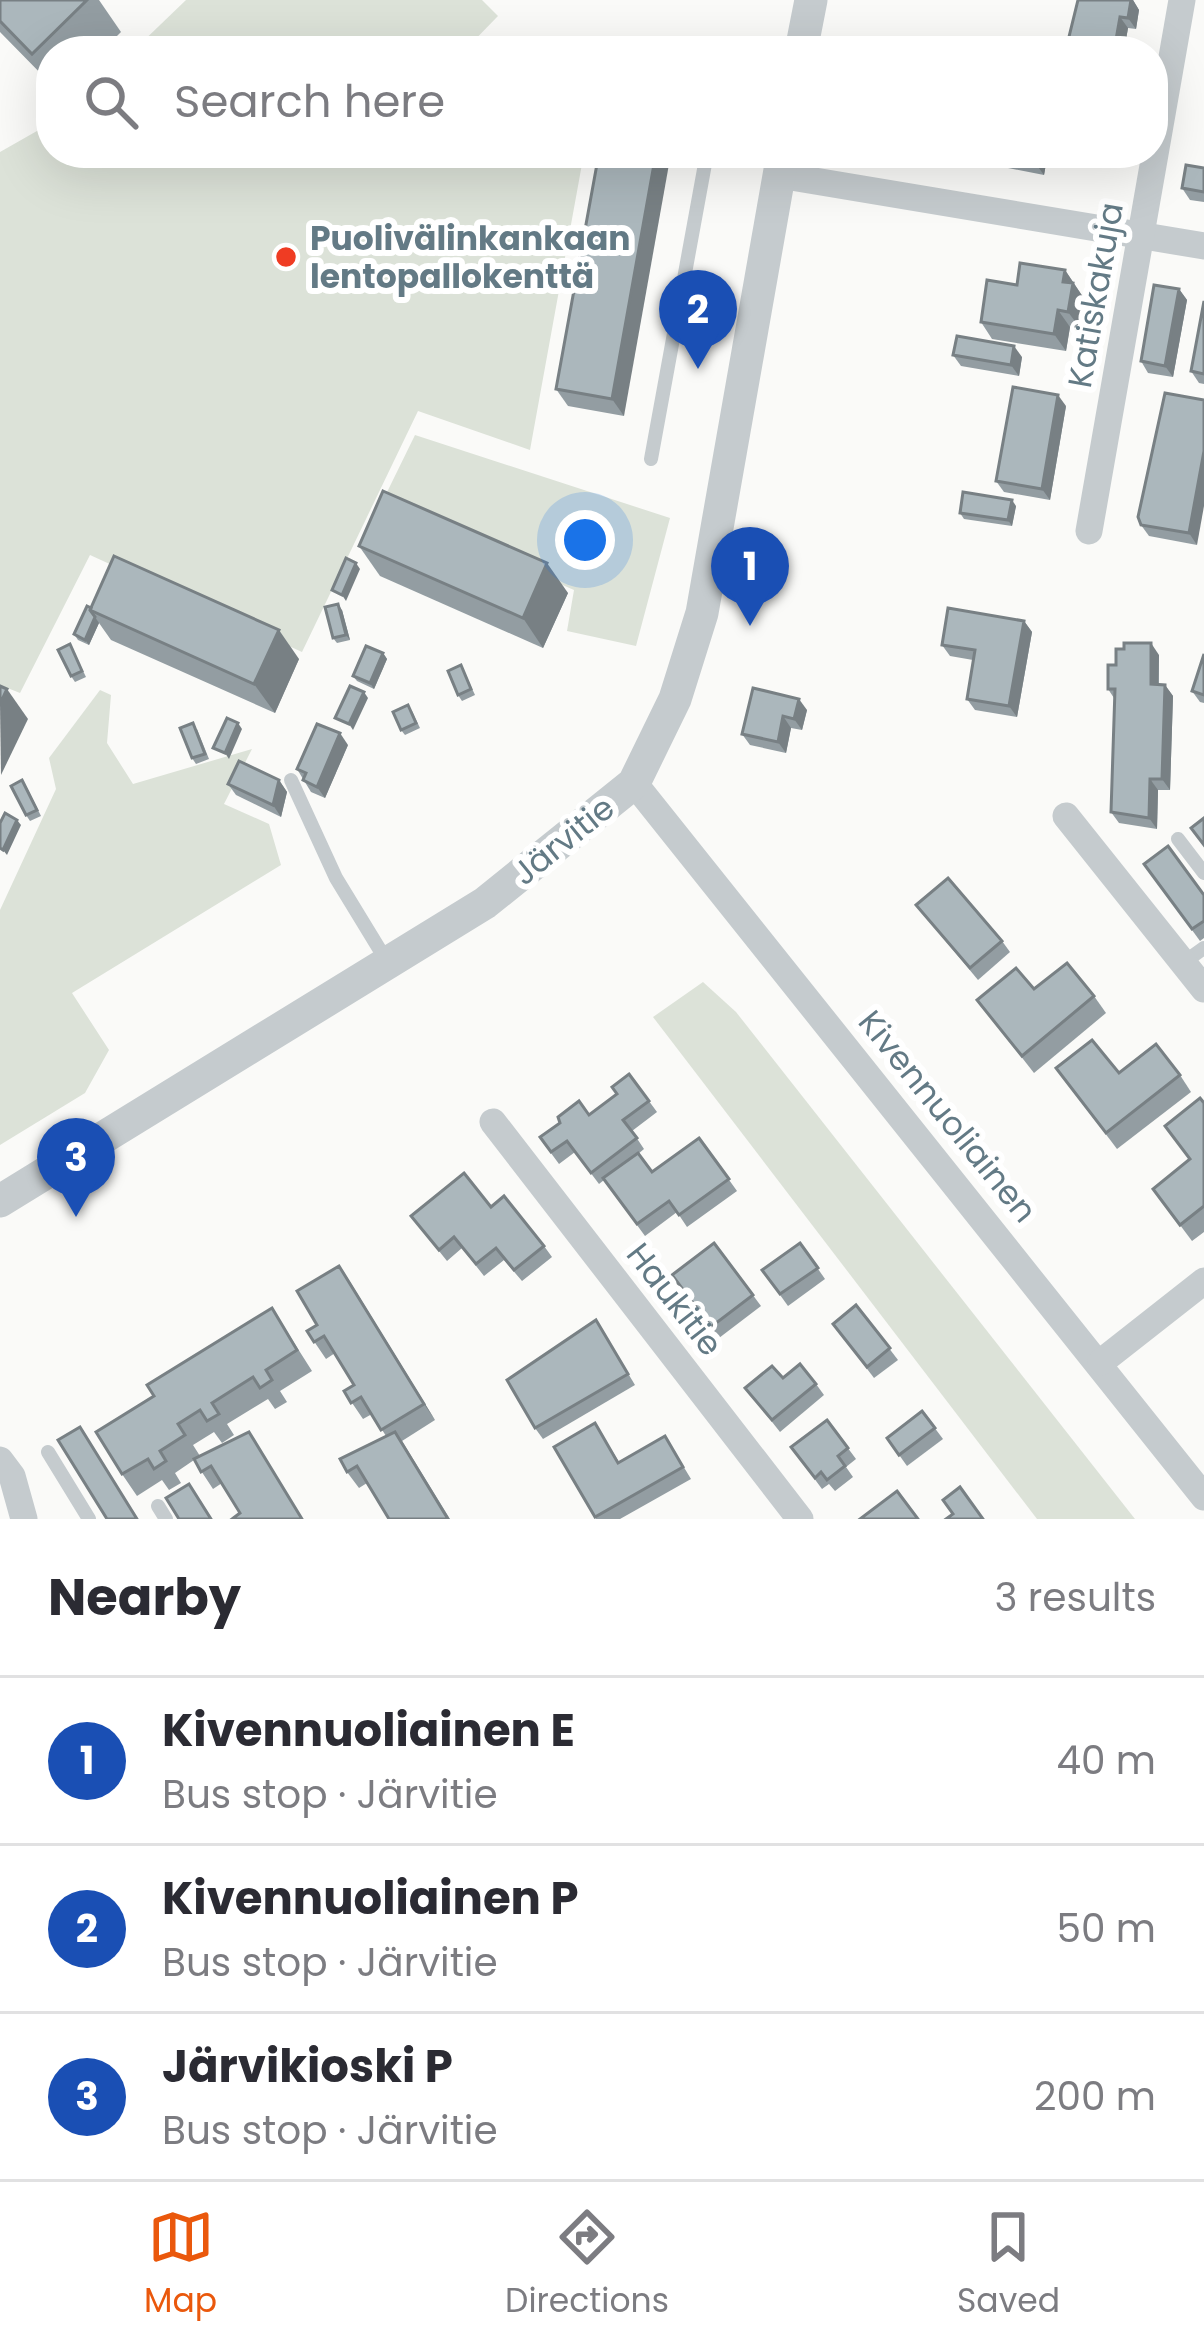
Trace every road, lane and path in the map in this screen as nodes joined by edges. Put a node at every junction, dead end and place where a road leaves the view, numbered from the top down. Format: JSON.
{"nodes":[{"id":1,"x":811,"y":0,"type":"edge"},
{"id":2,"x":1181,"y":0,"type":"edge"},
{"id":3,"x":804,"y":36,"type":"edge"},
{"id":4,"x":1168,"y":78,"type":"edge"},
{"id":5,"x":703,"y":168,"type":"edge"},
{"id":6,"x":780,"y":168,"type":"edge"},
{"id":7,"x":802,"y":168,"type":"edge"},
{"id":8,"x":1153,"y":168,"type":"edge"},
{"id":9,"x":1142,"y":234,"type":"junction"},
{"id":10,"x":1204,"y":246,"type":"edge"},
{"id":11,"x":651,"y":459,"type":"dead end"},
{"id":12,"x":1090,"y":531,"type":"dead end"},
{"id":13,"x":291,"y":780,"type":"dead end"},
{"id":14,"x":634,"y":783,"type":"junction"},
{"id":15,"x":1066,"y":817,"type":"dead end"},
{"id":16,"x":1178,"y":839,"type":"dead end"},
{"id":17,"x":1204,"y":873,"type":"edge"},
{"id":18,"x":1194,"y":955,"type":"edge"},
{"id":19,"x":389,"y":965,"type":"junction"},
{"id":20,"x":1204,"y":989,"type":"edge"},
{"id":21,"x":493,"y":1122,"type":"dead end"},
{"id":22,"x":0,"y":1201,"type":"edge"},
{"id":23,"x":1204,"y":1281,"type":"edge"},
{"id":24,"x":1101,"y":1362,"type":"junction"},
{"id":25,"x":48,"y":1452,"type":"dead end"},
{"id":26,"x":0,"y":1460,"type":"edge"},
{"id":27,"x":1204,"y":1497,"type":"edge"},
{"id":28,"x":24,"y":1519,"type":"edge"},
{"id":29,"x":88,"y":1519,"type":"edge"},
{"id":30,"x":800,"y":1519,"type":"edge"}],
"edges":[{"from":1,"to":3,"type":"street"},
{"from":2,"to":4,"type":"street","name":"Katiskakuja"},
{"from":5,"to":11,"type":"lane"},
{"from":6,"to":14,"type":"street","name":"Järvitie"},
{"from":7,"to":9,"type":"street"},
{"from":8,"to":9,"type":"street","name":"Katiskakuja"},
{"from":9,"to":10,"type":"street"},
{"from":9,"to":12,"type":"street","name":"Katiskakuja"},
{"from":13,"to":19,"type":"lane"},
{"from":14,"to":19,"type":"street","name":"Järvitie"},
{"from":14,"to":24,"type":"street","name":"Kivennuoliainen"},
{"from":15,"to":18,"type":"street"},
{"from":16,"to":17,"type":"lane"},
{"from":18,"to":20,"type":"street"},
{"from":19,"to":22,"type":"street","name":"Järvitie"},
{"from":21,"to":30,"type":"street","name":"Haukitie"},
{"from":23,"to":24,"type":"street"},
{"from":24,"to":27,"type":"street","name":"Kivennuoliainen"},
{"from":25,"to":29,"type":"lane"},
{"from":26,"to":28,"type":"street"}]}
